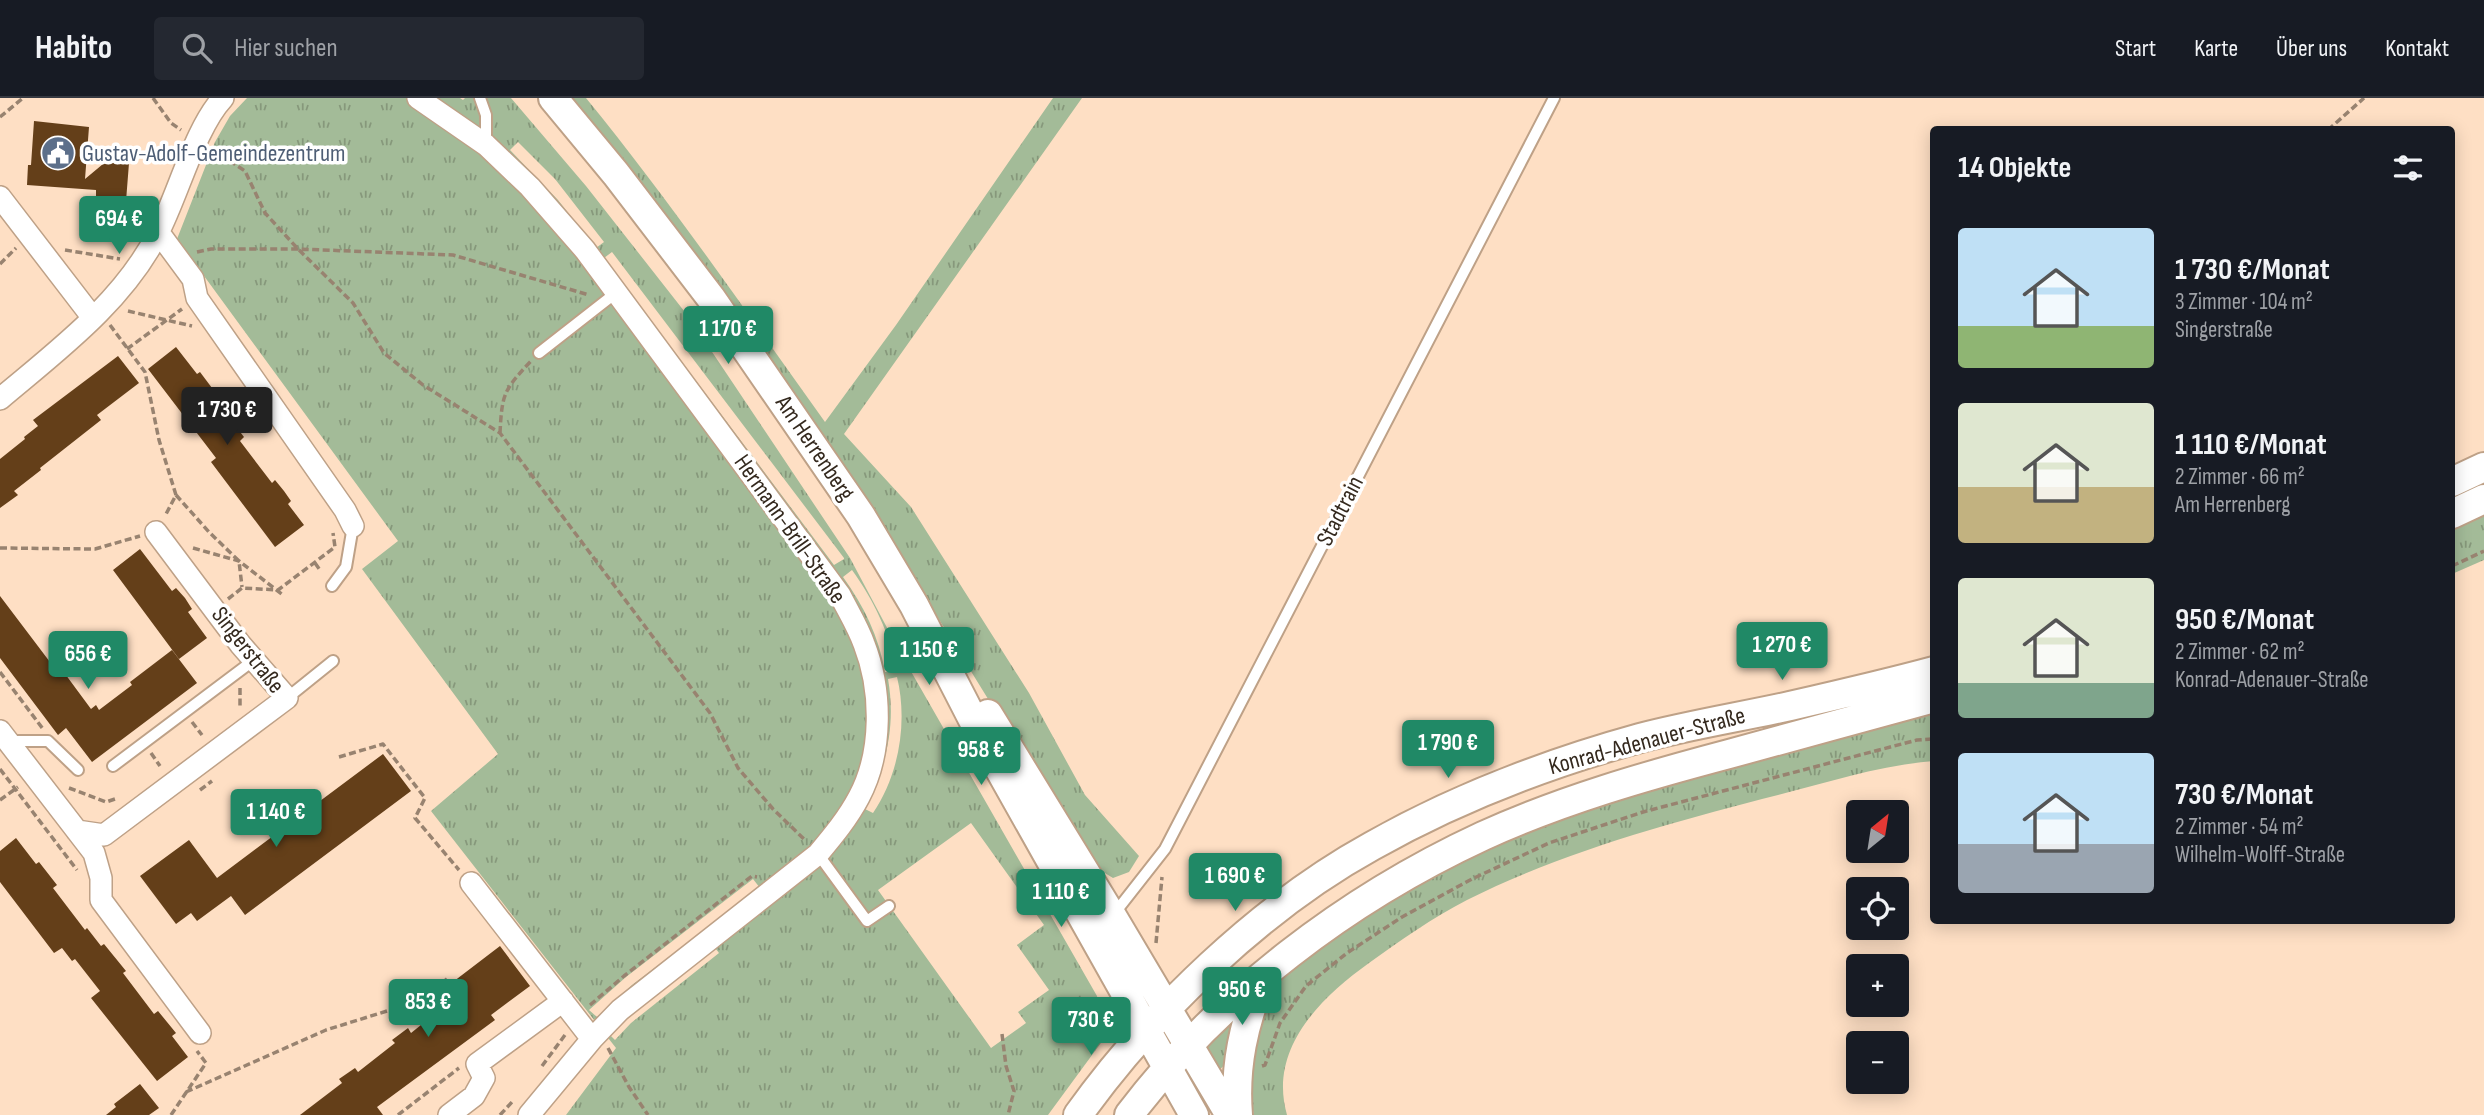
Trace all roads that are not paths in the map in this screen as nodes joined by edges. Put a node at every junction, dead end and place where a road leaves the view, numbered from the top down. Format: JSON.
{"nodes":[{"id":1,"x":223,"y":98,"type":"edge"},
{"id":2,"x":418,"y":98,"type":"edge"},
{"id":3,"x":480,"y":98,"type":"edge"},
{"id":4,"x":553,"y":98,"type":"edge"},
{"id":5,"x":1554,"y":98,"type":"edge"},
{"id":6,"x":486,"y":145,"type":"junction"},
{"id":7,"x":0,"y":197,"type":"edge"},
{"id":8,"x":159,"y":233,"type":"junction"},
{"id":9,"x":612,"y":296,"type":"junction"},
{"id":10,"x":99,"y":312,"type":"junction"},
{"id":11,"x":539,"y":353,"type":"road end"},
{"id":12,"x":0,"y":399,"type":"edge"},
{"id":13,"x":2484,"y":467,"type":"edge"},
{"id":14,"x":2455,"y":481,"type":"edge"},
{"id":15,"x":2484,"y":499,"type":"edge"},
{"id":16,"x":2455,"y":513,"type":"edge"},
{"id":17,"x":343,"y":526,"type":"joint"},
{"id":18,"x":161,"y":538,"type":"road end"},
{"id":19,"x":332,"y":586,"type":"dead end"},
{"id":20,"x":914,"y":605,"type":"junction"},
{"id":21,"x":254,"y":660,"type":"junction"},
{"id":22,"x":333,"y":661,"type":"dead end"},
{"id":23,"x":1930,"y":672,"type":"edge"},
{"id":24,"x":288,"y":698,"type":"junction"},
{"id":25,"x":1930,"y":699,"type":"edge"},
{"id":26,"x":4,"y":736,"type":"edge"},
{"id":27,"x":113,"y":766,"type":"dead end"},
{"id":28,"x":78,"y":770,"type":"dead end"},
{"id":29,"x":76,"y":831,"type":"junction"},
{"id":30,"x":818,"y":853,"type":"junction"},
{"id":31,"x":471,"y":883,"type":"road end"},
{"id":32,"x":889,"y":906,"type":"dead end"},
{"id":33,"x":1112,"y":916,"type":"junction"},
{"id":34,"x":1143,"y":951,"type":"junction"},
{"id":35,"x":1212,"y":964,"type":"junction"},
{"id":36,"x":1263,"y":975,"type":"junction"},
{"id":37,"x":563,"y":1002,"type":"junction"},
{"id":38,"x":1168,"y":1008,"type":"junction"},
{"id":39,"x":1146,"y":1031,"type":"junction"},
{"id":40,"x":200,"y":1033,"type":"road end"},
{"id":41,"x":596,"y":1035,"type":"junction"},
{"id":42,"x":1189,"y":1046,"type":"junction"},
{"id":43,"x":1168,"y":1069,"type":"junction"},
{"id":44,"x":523,"y":1106,"type":"edge"},
{"id":45,"x":1131,"y":1112,"type":"edge"},
{"id":46,"x":1192,"y":1112,"type":"edge"},
{"id":47,"x":449,"y":1115,"type":"edge"},
{"id":48,"x":1078,"y":1115,"type":"edge"},
{"id":49,"x":1230,"y":1115,"type":"edge"},
{"id":50,"x":1238,"y":1115,"type":"edge"}],
"edges":[{"from":1,"to":8,"type":"street"},
{"from":2,"to":6,"type":"street","name":"Hermann-Brill-Straße"},
{"from":3,"to":6,"type":"lane"},
{"from":4,"to":20,"type":"main road","name":"Am Herrenberg"},
{"from":5,"to":33,"type":"lane","name":"Stadtrain"},
{"from":6,"to":9,"type":"street","name":"Hermann-Brill-Straße"},
{"from":7,"to":10,"type":"street"},
{"from":8,"to":10,"type":"street"},
{"from":8,"to":17,"type":"street"},
{"from":9,"to":11,"type":"lane"},
{"from":9,"to":30,"type":"street","name":"Hermann-Brill-Straße"},
{"from":10,"to":12,"type":"street"},
{"from":13,"to":14,"type":"main road"},
{"from":15,"to":16,"type":"main road"},
{"from":17,"to":19,"type":"lane"},
{"from":18,"to":21,"type":"street","name":"Singerstraße"},
{"from":20,"to":33,"type":"main road","name":"Am Herrenberg"},
{"from":20,"to":39,"type":"main road","name":"Am Herrenberg"},
{"from":21,"to":24,"type":"street","name":"Singerstraße"},
{"from":21,"to":27,"type":"lane"},
{"from":22,"to":24,"type":"lane"},
{"from":23,"to":35,"type":"main road","name":"Konrad-Adenauer-Straße"},
{"from":24,"to":29,"type":"street","name":"Singerstraße"},
{"from":25,"to":36,"type":"main road","name":"Konrad-Adenauer-Straße"},
{"from":26,"to":28,"type":"lane"},
{"from":26,"to":29,"type":"street"},
{"from":29,"to":40,"type":"street"},
{"from":30,"to":32,"type":"lane"},
{"from":30,"to":41,"type":"street","name":"Hermann-Brill-Straße"},
{"from":31,"to":37,"type":"street"},
{"from":33,"to":34,"type":"main road","name":"Am Herrenberg"},
{"from":34,"to":35,"type":"main road"},
{"from":34,"to":38,"type":"main road","name":"Am Herrenberg"},
{"from":35,"to":38,"type":"main road","name":"Konrad-Adenauer-Straße"},
{"from":36,"to":42,"type":"main road","name":"Konrad-Adenauer-Straße"},
{"from":36,"to":50,"type":"main road"},
{"from":37,"to":41,"type":"street"},
{"from":37,"to":47,"type":"street"},
{"from":38,"to":39,"type":"main road","name":"Konrad-Adenauer-Straße"},
{"from":38,"to":42,"type":"main road","name":"Am Herrenberg"},
{"from":39,"to":43,"type":"main road","name":"Am Herrenberg"},
{"from":39,"to":48,"type":"main road","name":"Konrad-Adenauer-Straße"},
{"from":41,"to":44,"type":"street","name":"Hermann-Brill-Straße"},
{"from":42,"to":43,"type":"main road","name":"Konrad-Adenauer-Straße"},
{"from":42,"to":49,"type":"main road","name":"Am Herrenberg"},
{"from":43,"to":45,"type":"main road","name":"Konrad-Adenauer-Straße"},
{"from":43,"to":46,"type":"main road","name":"Am Herrenberg"},
{"from":45,"to":46,"type":"main road"}]}
